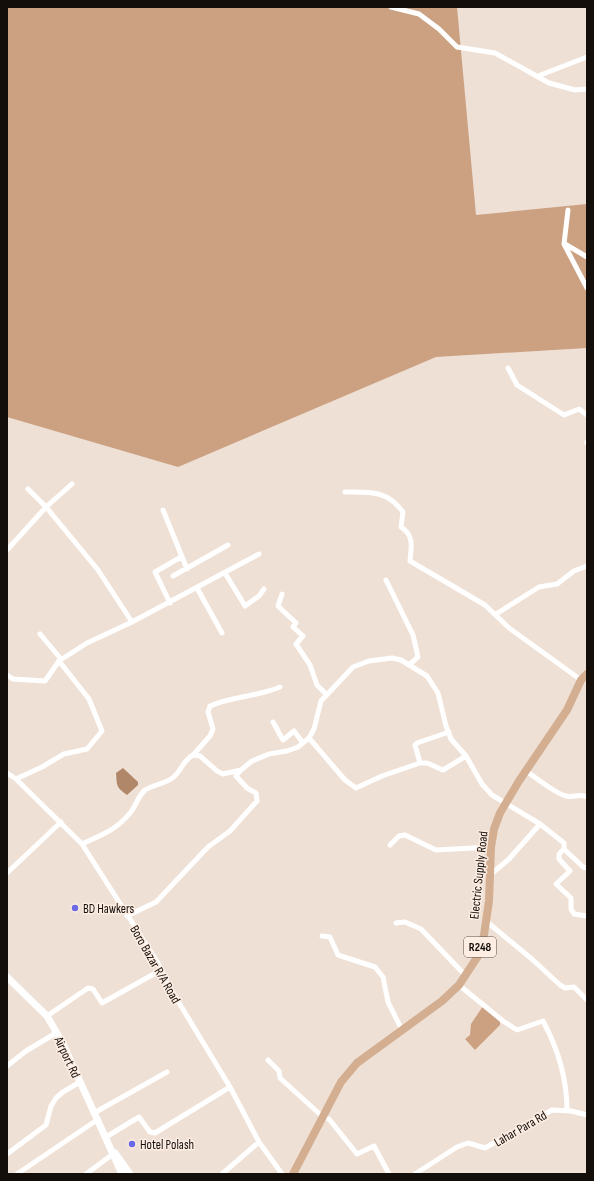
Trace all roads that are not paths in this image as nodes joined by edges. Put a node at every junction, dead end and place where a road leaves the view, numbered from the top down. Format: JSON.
{"nodes":[{"id":1,"x":391,"y":7,"type":"edge"},
{"id":2,"x":587,"y":57,"type":"edge"},
{"id":3,"x":538,"y":76,"type":"junction"},
{"id":4,"x":587,"y":89,"type":"edge"},
{"id":5,"x":568,"y":210,"type":"dead end"},
{"id":6,"x":564,"y":244,"type":"junction"},
{"id":7,"x":587,"y":257,"type":"edge"},
{"id":8,"x":587,"y":288,"type":"edge"},
{"id":9,"x":508,"y":368,"type":"dead end"},
{"id":10,"x":587,"y":415,"type":"edge"},
{"id":11,"x":72,"y":484,"type":"dead end"},
{"id":12,"x":28,"y":489,"type":"dead end"},
{"id":13,"x":345,"y":492,"type":"dead end"},
{"id":14,"x":46,"y":507,"type":"junction"},
{"id":15,"x":163,"y":510,"type":"dead end"},
{"id":16,"x":228,"y":545,"type":"dead end"},
{"id":17,"x":7,"y":550,"type":"edge"},
{"id":18,"x":259,"y":554,"type":"dead end"},
{"id":19,"x":181,"y":557,"type":"junction"},
{"id":20,"x":587,"y":566,"type":"edge"},
{"id":21,"x":187,"y":569,"type":"junction"},
{"id":22,"x":225,"y":573,"type":"junction"},
{"id":23,"x":173,"y":576,"type":"dead end"},
{"id":24,"x":386,"y":580,"type":"dead end"},
{"id":25,"x":197,"y":588,"type":"junction"},
{"id":26,"x":264,"y":589,"type":"dead end"},
{"id":27,"x":282,"y":594,"type":"dead end"},
{"id":28,"x":170,"y":602,"type":"junction"},
{"id":29,"x":496,"y":614,"type":"junction"},
{"id":30,"x":132,"y":622,"type":"junction"},
{"id":31,"x":222,"y":633,"type":"dead end"},
{"id":32,"x":40,"y":634,"type":"dead end"},
{"id":33,"x":60,"y":660,"type":"junction"},
{"id":34,"x":410,"y":664,"type":"junction"},
{"id":35,"x":587,"y":674,"type":"edge"},
{"id":36,"x":7,"y":675,"type":"edge"},
{"id":37,"x":580,"y":680,"type":"junction"},
{"id":38,"x":280,"y":687,"type":"dead end"},
{"id":39,"x":326,"y":694,"type":"junction"},
{"id":40,"x":273,"y":722,"type":"dead end"},
{"id":41,"x":448,"y":732,"type":"junction"},
{"id":42,"x":309,"y":738,"type":"junction"},
{"id":43,"x":303,"y":743,"type":"junction"},
{"id":44,"x":193,"y":755,"type":"junction"},
{"id":45,"x":466,"y":756,"type":"junction"},
{"id":46,"x":420,"y":763,"type":"junction"},
{"id":47,"x":241,"y":770,"type":"junction"},
{"id":48,"x":526,"y":771,"type":"junction"},
{"id":49,"x":7,"y":773,"type":"edge"},
{"id":50,"x":16,"y":779,"type":"junction"},
{"id":51,"x":587,"y":797,"type":"edge"},
{"id":52,"x":506,"y":804,"type":"junction"},
{"id":53,"x":61,"y":822,"type":"junction"},
{"id":54,"x":540,"y":824,"type":"junction"},
{"id":55,"x":82,"y":844,"type":"junction"},
{"id":56,"x":390,"y":845,"type":"dead end"},
{"id":57,"x":491,"y":847,"type":"junction"},
{"id":58,"x":564,"y":849,"type":"junction"},
{"id":59,"x":587,"y":868,"type":"edge"},
{"id":60,"x":7,"y":873,"type":"edge"},
{"id":61,"x":490,"y":875,"type":"junction"},
{"id":62,"x":128,"y":916,"type":"junction"},
{"id":63,"x":587,"y":916,"type":"edge"},
{"id":64,"x":486,"y":921,"type":"junction"},
{"id":65,"x":396,"y":923,"type":"dead end"},
{"id":66,"x":322,"y":936,"type":"dead end"},
{"id":67,"x":161,"y":970,"type":"junction"},
{"id":68,"x":466,"y":976,"type":"junction"},
{"id":69,"x":7,"y":977,"type":"edge"},
{"id":70,"x":459,"y":985,"type":"junction"},
{"id":71,"x":587,"y":1000,"type":"edge"},
{"id":72,"x":47,"y":1016,"type":"junction"},
{"id":73,"x":402,"y":1030,"type":"junction"},
{"id":74,"x":56,"y":1033,"type":"junction"},
{"id":75,"x":268,"y":1060,"type":"dead end"},
{"id":76,"x":7,"y":1066,"type":"edge"},
{"id":77,"x":166,"y":1072,"type":"dead end"},
{"id":78,"x":80,"y":1082,"type":"junction"},
{"id":79,"x":230,"y":1087,"type":"junction"},
{"id":80,"x":567,"y":1110,"type":"junction"},
{"id":81,"x":587,"y":1115,"type":"edge"},
{"id":82,"x":95,"y":1116,"type":"junction"},
{"id":83,"x":323,"y":1118,"type":"junction"},
{"id":84,"x":106,"y":1137,"type":"junction"},
{"id":85,"x":259,"y":1142,"type":"junction"},
{"id":86,"x":113,"y":1152,"type":"junction"},
{"id":87,"x":7,"y":1154,"type":"edge"},
{"id":88,"x":22,"y":1173,"type":"edge"},
{"id":89,"x":86,"y":1174,"type":"edge"},
{"id":90,"x":122,"y":1174,"type":"edge"},
{"id":91,"x":130,"y":1174,"type":"edge"},
{"id":92,"x":222,"y":1174,"type":"edge"},
{"id":93,"x":282,"y":1174,"type":"edge"},
{"id":94,"x":293,"y":1174,"type":"edge"},
{"id":95,"x":389,"y":1174,"type":"edge"},
{"id":96,"x":415,"y":1174,"type":"edge"}],
"edges":[{"from":1,"to":3,"type":"street"},
{"from":2,"to":3,"type":"street"},
{"from":3,"to":4,"type":"street"},
{"from":5,"to":6,"type":"street"},
{"from":6,"to":7,"type":"street"},
{"from":6,"to":8,"type":"street"},
{"from":9,"to":10,"type":"street"},
{"from":11,"to":14,"type":"street"},
{"from":12,"to":14,"type":"street"},
{"from":13,"to":29,"type":"street"},
{"from":14,"to":17,"type":"street"},
{"from":14,"to":30,"type":"street"},
{"from":15,"to":19,"type":"street"},
{"from":16,"to":21,"type":"street"},
{"from":18,"to":22,"type":"street"},
{"from":19,"to":21,"type":"street"},
{"from":19,"to":28,"type":"street"},
{"from":20,"to":29,"type":"street"},
{"from":21,"to":23,"type":"street"},
{"from":22,"to":25,"type":"street"},
{"from":22,"to":26,"type":"street"},
{"from":24,"to":34,"type":"street"},
{"from":25,"to":28,"type":"street"},
{"from":25,"to":31,"type":"street"},
{"from":27,"to":39,"type":"street"},
{"from":28,"to":30,"type":"street"},
{"from":29,"to":37,"type":"street"},
{"from":30,"to":33,"type":"street"},
{"from":32,"to":33,"type":"street"},
{"from":33,"to":36,"type":"street"},
{"from":33,"to":50,"type":"street"},
{"from":34,"to":39,"type":"street"},
{"from":34,"to":41,"type":"street"},
{"from":35,"to":37,"type":"main road","name":"Electric Supply Road","number":"R248"},
{"from":37,"to":48,"type":"main road","name":"Electric Supply Road","number":"R248"},
{"from":38,"to":44,"type":"street"},
{"from":39,"to":42,"type":"street"},
{"from":40,"to":43,"type":"street"},
{"from":41,"to":45,"type":"street"},
{"from":41,"to":46,"type":"street"},
{"from":42,"to":43,"type":"street"},
{"from":42,"to":46,"type":"street"},
{"from":43,"to":47,"type":"street"},
{"from":44,"to":47,"type":"street"},
{"from":44,"to":55,"type":"street"},
{"from":45,"to":46,"type":"street"},
{"from":45,"to":52,"type":"street"},
{"from":47,"to":62,"type":"street"},
{"from":48,"to":51,"type":"street"},
{"from":48,"to":52,"type":"main road","name":"Electric Supply Road","number":"R248"},
{"from":49,"to":50,"type":"street","name":"Boro Bazar R/A Road"},
{"from":50,"to":53,"type":"street","name":"Boro Bazar R/A Road"},
{"from":52,"to":54,"type":"street"},
{"from":52,"to":57,"type":"main road","name":"Electric Supply Road","number":"R248"},
{"from":53,"to":55,"type":"street","name":"Boro Bazar R/A Road"},
{"from":53,"to":60,"type":"street"},
{"from":54,"to":58,"type":"street"},
{"from":54,"to":61,"type":"street"},
{"from":55,"to":62,"type":"street","name":"Boro Bazar R/A Road"},
{"from":56,"to":57,"type":"street"},
{"from":57,"to":61,"type":"main road","name":"Electric Supply Road","number":"R248"},
{"from":58,"to":59,"type":"street"},
{"from":58,"to":63,"type":"street"},
{"from":61,"to":64,"type":"main road","name":"Electric Supply Road","number":"R248"},
{"from":62,"to":67,"type":"street","name":"Boro Bazar R/A Road"},
{"from":64,"to":68,"type":"main road","name":"Electric Supply Road","number":"R248"},
{"from":64,"to":71,"type":"street"},
{"from":65,"to":68,"type":"street"},
{"from":66,"to":73,"type":"street"},
{"from":67,"to":72,"type":"street"},
{"from":67,"to":79,"type":"street","name":"Boro Bazar R/A Road"},
{"from":68,"to":70,"type":"main road","name":"Electric Supply Road","number":"R248"},
{"from":69,"to":72,"type":"main road","name":"Airport Rd"},
{"from":70,"to":73,"type":"main road","name":"Electric Supply Road","number":"R248"},
{"from":70,"to":80,"type":"street"},
{"from":72,"to":74,"type":"main road","name":"Airport Rd"},
{"from":73,"to":83,"type":"main road","name":"Electric Supply Road","number":"R248"},
{"from":74,"to":76,"type":"street"},
{"from":74,"to":78,"type":"main road","name":"Airport Rd"},
{"from":75,"to":83,"type":"street"},
{"from":77,"to":82,"type":"street"},
{"from":78,"to":82,"type":"main road","name":"Airport Rd"},
{"from":78,"to":87,"type":"street"},
{"from":79,"to":84,"type":"street"},
{"from":79,"to":85,"type":"street","name":"Boro Bazar R/A Road"},
{"from":80,"to":81,"type":"street","name":"Lahar Para Rd"},
{"from":80,"to":96,"type":"street","name":"Lahar Para Rd"},
{"from":82,"to":84,"type":"main road","name":"Airport Rd"},
{"from":82,"to":88,"type":"street"},
{"from":83,"to":94,"type":"main road","name":"Electric Supply Road","number":"R248"},
{"from":83,"to":95,"type":"street"},
{"from":84,"to":86,"type":"main road","name":"Airport Rd"},
{"from":85,"to":92,"type":"street"},
{"from":85,"to":93,"type":"street","name":"Boro Bazar R/A Road"},
{"from":86,"to":89,"type":"street"},
{"from":86,"to":90,"type":"main road","name":"Airport Rd"},
{"from":86,"to":91,"type":"main road","name":"Airport Rd"}]}
